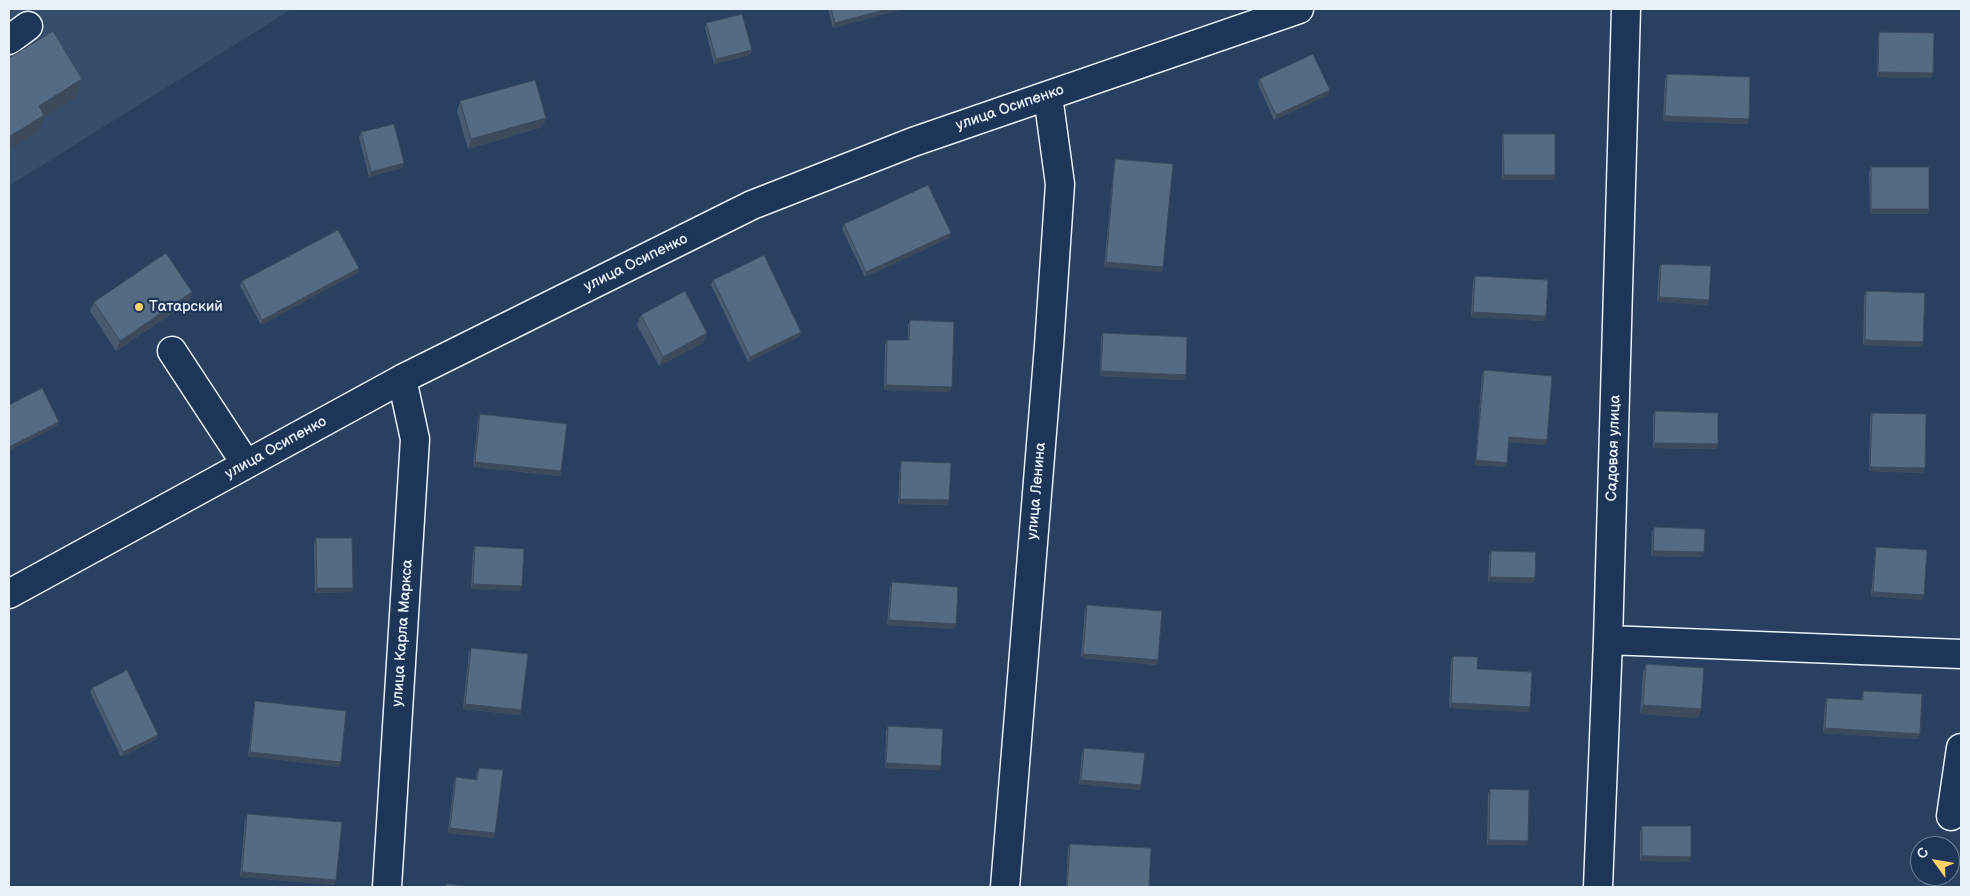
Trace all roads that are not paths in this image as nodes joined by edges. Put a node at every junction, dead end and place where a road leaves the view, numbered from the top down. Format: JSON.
{"nodes":[{"id":1,"x":1299,"y":9,"type":"edge"},
{"id":2,"x":1626,"y":9,"type":"edge"},
{"id":3,"x":1048,"y":96,"type":"junction"},
{"id":4,"x":172,"y":351,"type":"dead end"},
{"id":5,"x":402,"y":379,"type":"junction"},
{"id":6,"x":246,"y":464,"type":"junction"},
{"id":7,"x":9,"y":594,"type":"edge"},
{"id":8,"x":1608,"y":640,"type":"junction"},
{"id":9,"x":1961,"y":654,"type":"edge"},
{"id":10,"x":1961,"y":748,"type":"edge"},
{"id":11,"x":1951,"y":816,"type":"dead end"},
{"id":12,"x":387,"y":887,"type":"edge"},
{"id":13,"x":1005,"y":887,"type":"edge"},
{"id":14,"x":1598,"y":887,"type":"edge"}],
"edges":[{"from":1,"to":3,"type":"street","name":"улица Осипенко"},
{"from":2,"to":8,"type":"street","name":"Садовая улица"},
{"from":3,"to":5,"type":"street","name":"улица Осипенко"},
{"from":3,"to":13,"type":"street","name":"улица Ленина"},
{"from":4,"to":6,"type":"street"},
{"from":5,"to":6,"type":"street","name":"улица Осипенко"},
{"from":5,"to":12,"type":"street","name":"улица Карла Маркса"},
{"from":6,"to":7,"type":"street","name":"улица Осипенко"},
{"from":8,"to":9,"type":"street"},
{"from":8,"to":14,"type":"street","name":"Садовая улица"},
{"from":10,"to":11,"type":"street"}]}
